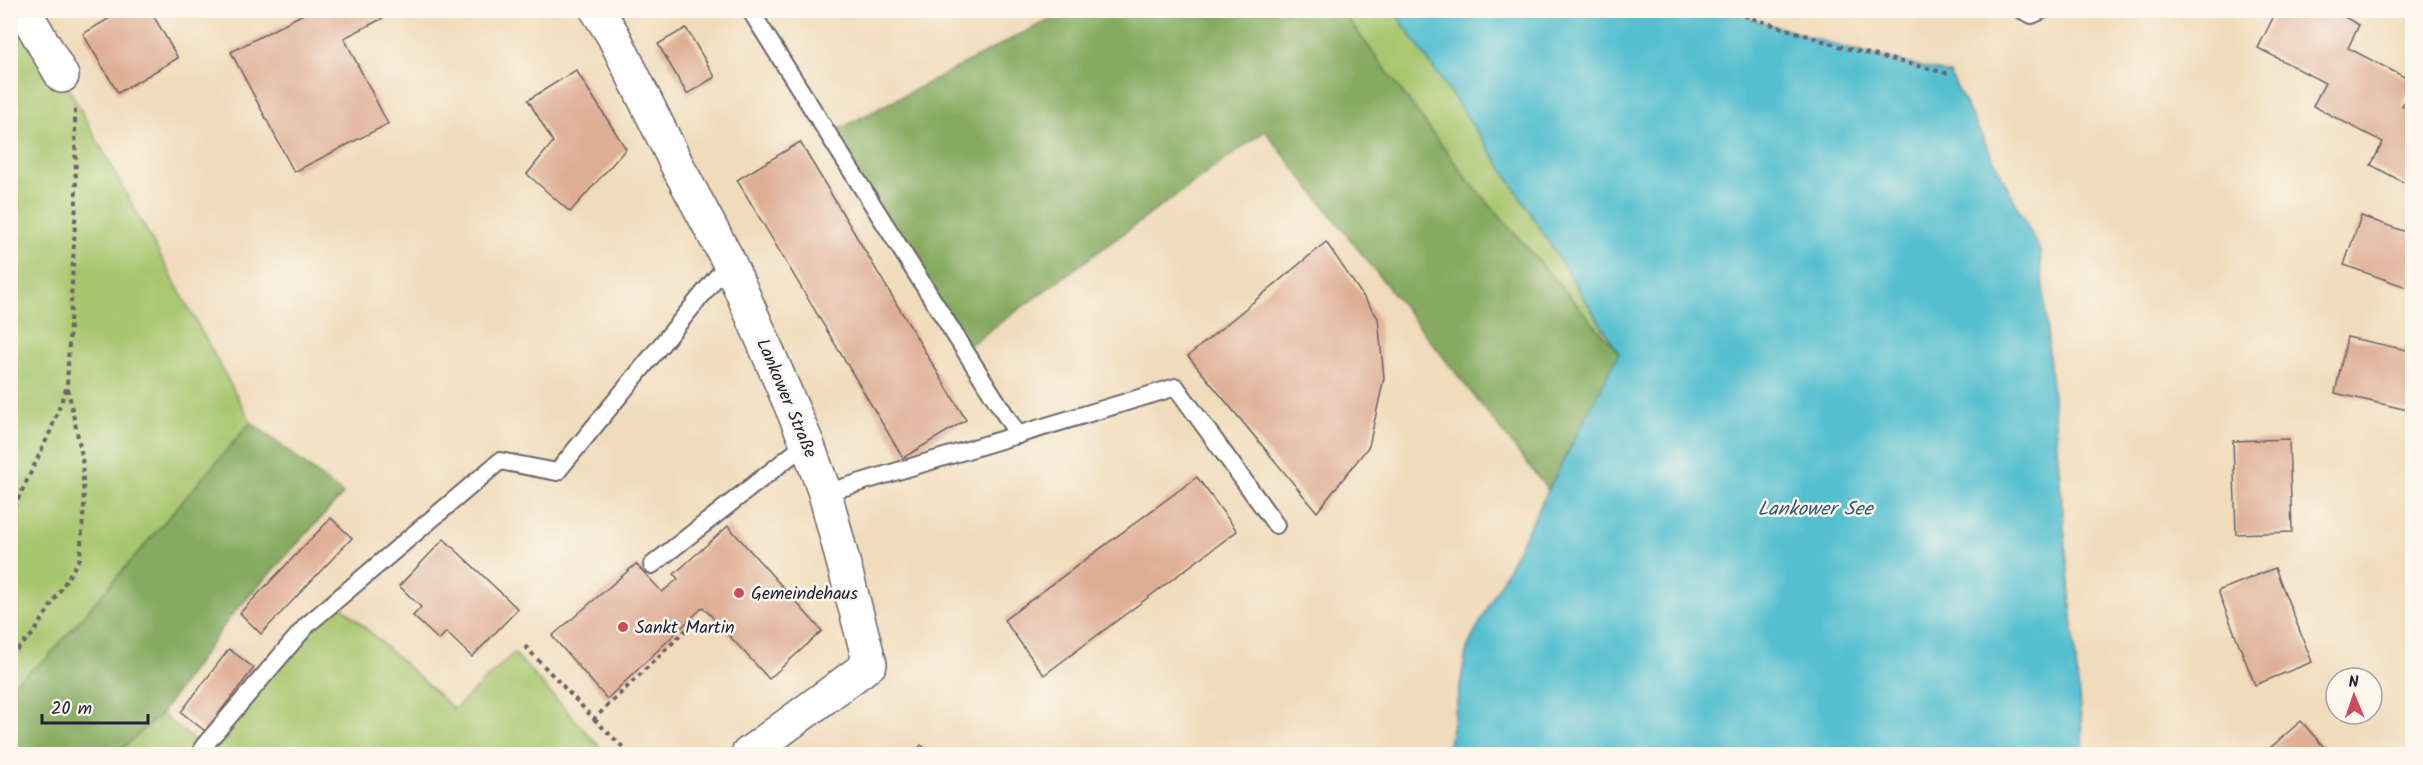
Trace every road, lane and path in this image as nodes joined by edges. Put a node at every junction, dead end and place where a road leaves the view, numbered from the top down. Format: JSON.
{"nodes":[{"id":1,"x":24,"y":10,"type":"edge"},
{"id":2,"x":597,"y":10,"type":"edge"},
{"id":3,"x":750,"y":10,"type":"edge"},
{"id":4,"x":1727,"y":10,"type":"edge"},
{"id":5,"x":2021,"y":10,"type":"edge"},
{"id":6,"x":2043,"y":10,"type":"edge"},
{"id":7,"x":1950,"y":74,"type":"dead end"},
{"id":8,"x":62,"y":76,"type":"joint"},
{"id":9,"x":729,"y":262,"type":"junction"},
{"id":10,"x":67,"y":386,"type":"junction"},
{"id":11,"x":1018,"y":435,"type":"junction"},
{"id":12,"x":807,"y":443,"type":"junction"},
{"id":13,"x":825,"y":493,"type":"junction"},
{"id":14,"x":10,"y":516,"type":"edge"},
{"id":15,"x":1276,"y":525,"type":"dead end"},
{"id":16,"x":652,"y":565,"type":"dead end"},
{"id":17,"x":693,"y":617,"type":"dead end"},
{"id":18,"x":525,"y":646,"type":"dead end"},
{"id":19,"x":10,"y":656,"type":"edge"},
{"id":20,"x":594,"y":719,"type":"junction"},
{"id":21,"x":203,"y":747,"type":"dead end"},
{"id":22,"x":630,"y":754,"type":"edge"},
{"id":23,"x":748,"y":754,"type":"edge"}],
"edges":[{"from":1,"to":8,"type":"street"},
{"from":2,"to":9,"type":"street","name":"Lankower Straße"},
{"from":3,"to":11,"type":"lane"},
{"from":4,"to":7,"type":"path"},
{"from":5,"to":6,"type":"lane"},
{"from":8,"to":10,"type":"path"},
{"from":9,"to":12,"type":"street","name":"Lankower Straße"},
{"from":9,"to":21,"type":"lane"},
{"from":10,"to":14,"type":"path"},
{"from":10,"to":19,"type":"path"},
{"from":11,"to":13,"type":"lane"},
{"from":11,"to":15,"type":"lane"},
{"from":12,"to":13,"type":"street","name":"Lankower Straße"},
{"from":12,"to":16,"type":"lane"},
{"from":13,"to":23,"type":"street","name":"Lankower Straße"},
{"from":17,"to":20,"type":"path"},
{"from":18,"to":20,"type":"path"},
{"from":20,"to":22,"type":"path"}]}
